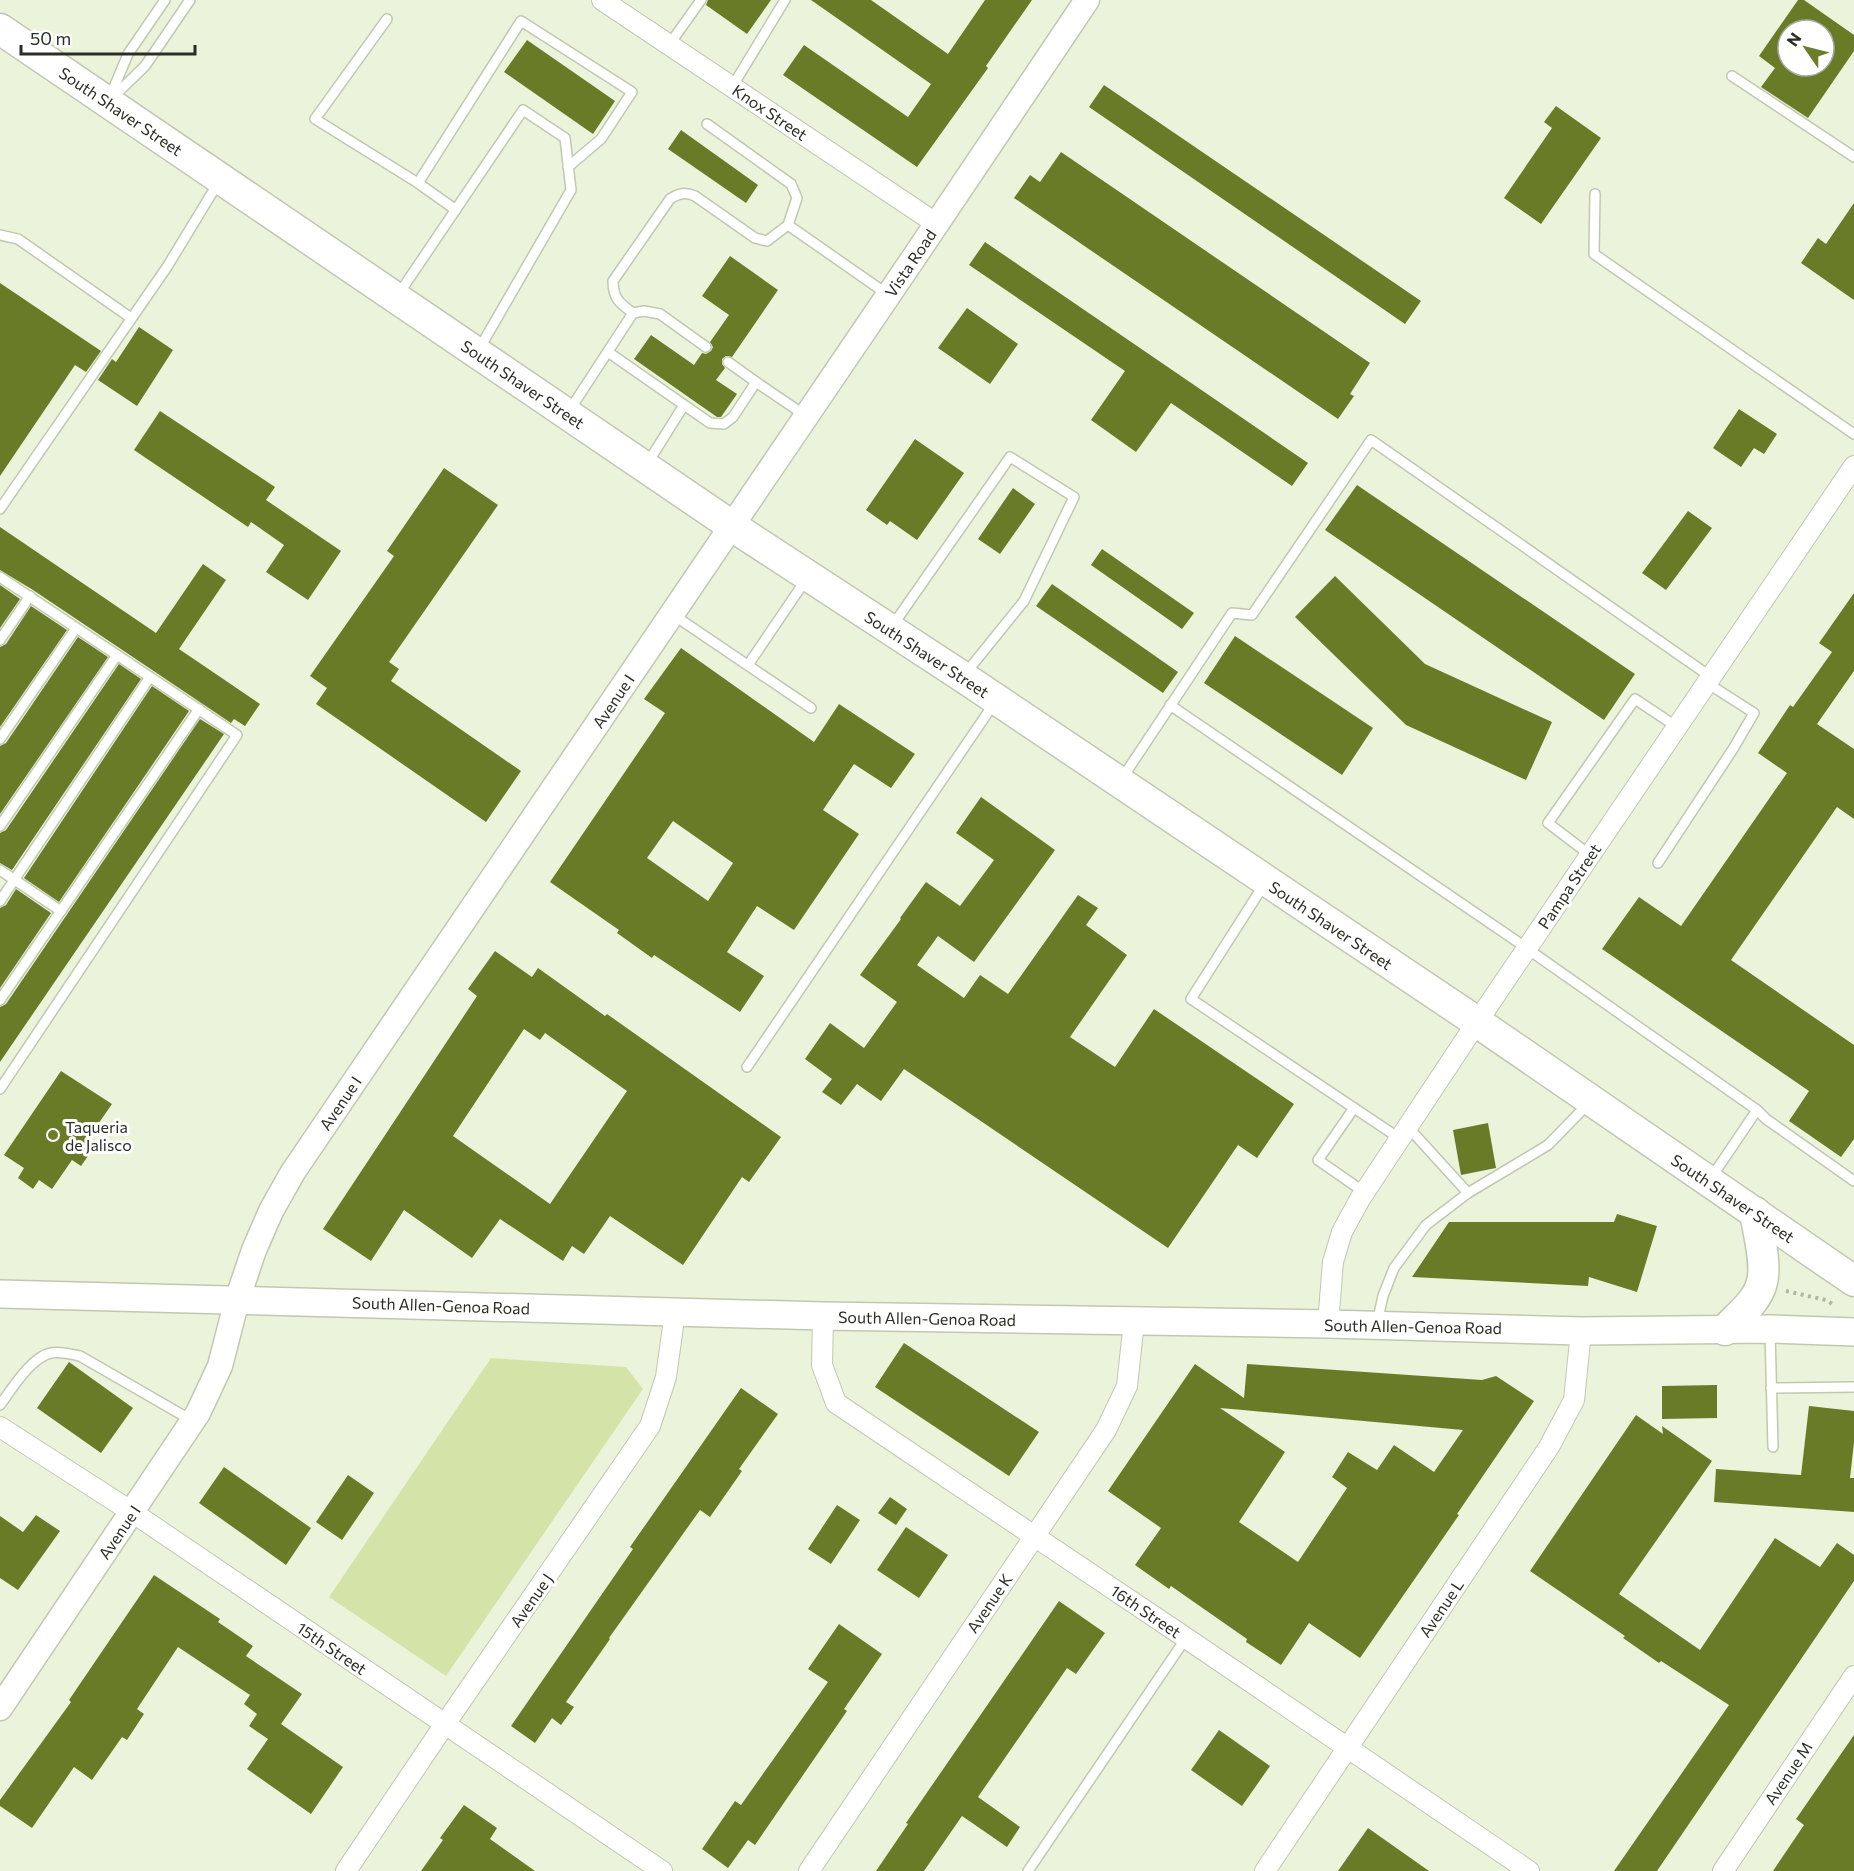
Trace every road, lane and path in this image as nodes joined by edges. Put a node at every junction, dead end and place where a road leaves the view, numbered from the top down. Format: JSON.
{"nodes":[{"id":1,"x":165,"y":0,"type":"edge"},
{"id":2,"x":190,"y":0,"type":"edge"},
{"id":3,"x":602,"y":0,"type":"edge"},
{"id":4,"x":701,"y":0,"type":"edge"},
{"id":5,"x":785,"y":0,"type":"edge"},
{"id":6,"x":1087,"y":0,"type":"edge"},
{"id":7,"x":387,"y":19,"type":"dead end"},
{"id":8,"x":0,"y":29,"type":"edge"},
{"id":9,"x":669,"y":45,"type":"junction"},
{"id":10,"x":1732,"y":76,"type":"dead end"},
{"id":11,"x":732,"y":87,"type":"junction"},
{"id":12,"x":108,"y":102,"type":"junction"},
{"id":13,"x":707,"y":124,"type":"dead end"},
{"id":14,"x":1854,"y":157,"type":"edge"},
{"id":15,"x":568,"y":167,"type":"junction"},
{"id":16,"x":220,"y":178,"type":"junction"},
{"id":17,"x":418,"y":183,"type":"junction"},
{"id":18,"x":1595,"y":194,"type":"dead end"},
{"id":19,"x":456,"y":210,"type":"junction"},
{"id":20,"x":937,"y":224,"type":"junction"},
{"id":21,"x":788,"y":225,"type":"junction"},
{"id":22,"x":0,"y":235,"type":"edge"},
{"id":23,"x":889,"y":295,"type":"junction"},
{"id":24,"x":396,"y":298,"type":"junction"},
{"id":25,"x":633,"y":313,"type":"junction"},
{"id":26,"x":131,"y":318,"type":"junction"},
{"id":27,"x":706,"y":347,"type":"dead end"},
{"id":28,"x":608,"y":352,"type":"junction"},
{"id":29,"x":477,"y":353,"type":"junction"},
{"id":30,"x":728,"y":362,"type":"dead end"},
{"id":31,"x":756,"y":382,"type":"junction"},
{"id":32,"x":684,"y":405,"type":"junction"},
{"id":33,"x":567,"y":414,"type":"junction"},
{"id":34,"x":806,"y":417,"type":"junction"},
{"id":35,"x":1854,"y":434,"type":"edge"},
{"id":36,"x":645,"y":466,"type":"junction"},
{"id":37,"x":1854,"y":466,"type":"edge"},
{"id":38,"x":0,"y":509,"type":"edge"},
{"id":39,"x":732,"y":526,"type":"junction"},
{"id":40,"x":808,"y":576,"type":"junction"},
{"id":41,"x":0,"y":577,"type":"edge"},
{"id":42,"x":30,"y":596,"type":"junction"},
{"id":43,"x":672,"y":614,"type":"junction"},
{"id":44,"x":76,"y":628,"type":"junction"},
{"id":45,"x":890,"y":630,"type":"junction"},
{"id":46,"x":0,"y":640,"type":"edge"},
{"id":47,"x":117,"y":655,"type":"junction"},
{"id":48,"x":748,"y":665,"type":"junction"},
{"id":49,"x":150,"y":677,"type":"junction"},
{"id":50,"x":963,"y":677,"type":"junction"},
{"id":51,"x":1709,"y":680,"type":"junction"},
{"id":52,"x":996,"y":700,"type":"junction"},
{"id":53,"x":1170,"y":705,"type":"junction"},
{"id":54,"x":811,"y":708,"type":"dead end"},
{"id":55,"x":198,"y":709,"type":"junction"},
{"id":56,"x":1677,"y":727,"type":"junction"},
{"id":57,"x":0,"y":739,"type":"edge"},
{"id":58,"x":1119,"y":782,"type":"junction"},
{"id":59,"x":0,"y":826,"type":"edge"},
{"id":60,"x":1590,"y":855,"type":"junction"},
{"id":61,"x":1658,"y":863,"type":"dead end"},
{"id":62,"x":0,"y":870,"type":"edge"},
{"id":63,"x":15,"y":880,"type":"junction"},
{"id":64,"x":1267,"y":881,"type":"junction"},
{"id":65,"x":0,"y":901,"type":"edge"},
{"id":66,"x":61,"y":911,"type":"junction"},
{"id":67,"x":1527,"y":948,"type":"junction"},
{"id":68,"x":0,"y":1000,"type":"edge"},
{"id":69,"x":1477,"y":1022,"type":"junction"},
{"id":70,"x":747,"y":1067,"type":"dead end"},
{"id":71,"x":0,"y":1089,"type":"edge"},
{"id":72,"x":1591,"y":1101,"type":"junction"},
{"id":73,"x":1354,"y":1108,"type":"junction"},
{"id":74,"x":1757,"y":1110,"type":"junction"},
{"id":75,"x":1403,"y":1132,"type":"junction"},
{"id":76,"x":1709,"y":1181,"type":"junction"},
{"id":77,"x":1854,"y":1181,"type":"edge"},
{"id":78,"x":1364,"y":1192,"type":"junction"},
{"id":79,"x":1468,"y":1193,"type":"junction"},
{"id":80,"x":1755,"y":1212,"type":"junction"},
{"id":81,"x":1779,"y":1289,"type":"dead end"},
{"id":82,"x":0,"y":1294,"type":"edge"},
{"id":83,"x":1841,"y":1296,"type":"edge"},
{"id":84,"x":237,"y":1300,"type":"junction"},
{"id":85,"x":675,"y":1312,"type":"junction"},
{"id":86,"x":823,"y":1316,"type":"junction"},
{"id":87,"x":1134,"y":1321,"type":"junction"},
{"id":88,"x":1328,"y":1324,"type":"junction"},
{"id":89,"x":1376,"y":1325,"type":"junction"},
{"id":90,"x":1770,"y":1329,"type":"junction"},
{"id":91,"x":1725,"y":1330,"type":"junction"},
{"id":92,"x":1581,"y":1331,"type":"junction"},
{"id":93,"x":1854,"y":1332,"type":"edge"},
{"id":94,"x":1854,"y":1387,"type":"edge"},
{"id":95,"x":1770,"y":1388,"type":"junction"},
{"id":96,"x":0,"y":1405,"type":"edge"},
{"id":97,"x":193,"y":1421,"type":"junction"},
{"id":98,"x":0,"y":1427,"type":"edge"},
{"id":99,"x":1773,"y":1447,"type":"dead end"},
{"id":100,"x":132,"y":1512,"type":"junction"},
{"id":101,"x":1034,"y":1536,"type":"junction"},
{"id":102,"x":1186,"y":1638,"type":"junction"},
{"id":103,"x":1854,"y":1676,"type":"edge"},
{"id":104,"x":0,"y":1708,"type":"edge"},
{"id":105,"x":445,"y":1724,"type":"junction"},
{"id":106,"x":1347,"y":1749,"type":"junction"},
{"id":107,"x":346,"y":1871,"type":"edge"},
{"id":108,"x":662,"y":1871,"type":"edge"},
{"id":109,"x":809,"y":1871,"type":"edge"},
{"id":110,"x":1028,"y":1871,"type":"edge"},
{"id":111,"x":1264,"y":1871,"type":"edge"},
{"id":112,"x":1529,"y":1871,"type":"edge"},
{"id":113,"x":1723,"y":1871,"type":"edge"}],
"edges":[{"from":1,"to":12,"type":"lane"},
{"from":2,"to":12,"type":"lane"},
{"from":3,"to":9,"type":"street","name":"Knox Street"},
{"from":4,"to":9,"type":"lane"},
{"from":5,"to":11,"type":"lane"},
{"from":6,"to":20,"type":"street","name":"Vista Road"},
{"from":7,"to":17,"type":"lane"},
{"from":8,"to":12,"type":"main road","name":"South Shaver Street"},
{"from":9,"to":11,"type":"street","name":"Knox Street"},
{"from":10,"to":14,"type":"lane"},
{"from":11,"to":20,"type":"street","name":"Knox Street"},
{"from":12,"to":16,"type":"main road","name":"South Shaver Street"},
{"from":13,"to":21,"type":"lane"},
{"from":15,"to":17,"type":"lane"},
{"from":15,"to":19,"type":"lane"},
{"from":15,"to":29,"type":"lane"},
{"from":16,"to":24,"type":"main road","name":"South Shaver Street"},
{"from":16,"to":26,"type":"lane"},
{"from":17,"to":19,"type":"lane"},
{"from":18,"to":35,"type":"lane"},
{"from":19,"to":24,"type":"lane"},
{"from":20,"to":23,"type":"street","name":"Vista Road"},
{"from":21,"to":23,"type":"lane"},
{"from":21,"to":25,"type":"lane"},
{"from":22,"to":26,"type":"lane"},
{"from":23,"to":34,"type":"street","name":"Vista Road"},
{"from":24,"to":29,"type":"main road","name":"South Shaver Street"},
{"from":25,"to":27,"type":"lane"},
{"from":25,"to":28,"type":"lane"},
{"from":26,"to":38,"type":"lane"},
{"from":28,"to":32,"type":"lane"},
{"from":28,"to":33,"type":"lane"},
{"from":29,"to":33,"type":"main road","name":"South Shaver Street"},
{"from":30,"to":31,"type":"lane"},
{"from":31,"to":32,"type":"lane"},
{"from":31,"to":34,"type":"lane"},
{"from":32,"to":36,"type":"lane"},
{"from":33,"to":36,"type":"main road","name":"South Shaver Street"},
{"from":34,"to":39,"type":"street","name":"Vista Road"},
{"from":36,"to":39,"type":"main road","name":"South Shaver Street"},
{"from":37,"to":51,"type":"street","name":"Pampa Street"},
{"from":39,"to":40,"type":"main road","name":"South Shaver Street"},
{"from":39,"to":43,"type":"street","name":"Avenue I"},
{"from":40,"to":45,"type":"main road","name":"South Shaver Street"},
{"from":40,"to":48,"type":"lane"},
{"from":41,"to":42,"type":"lane"},
{"from":42,"to":44,"type":"lane"},
{"from":42,"to":46,"type":"lane"},
{"from":43,"to":48,"type":"lane"},
{"from":43,"to":84,"type":"street","name":"Avenue I"},
{"from":44,"to":47,"type":"lane"},
{"from":44,"to":57,"type":"lane"},
{"from":45,"to":50,"type":"main road","name":"South Shaver Street"},
{"from":45,"to":50,"type":"lane"},
{"from":47,"to":49,"type":"lane"},
{"from":47,"to":59,"type":"lane"},
{"from":48,"to":54,"type":"lane"},
{"from":49,"to":55,"type":"lane"},
{"from":49,"to":63,"type":"lane"},
{"from":50,"to":52,"type":"main road","name":"South Shaver Street"},
{"from":51,"to":53,"type":"lane"},
{"from":51,"to":56,"type":"street","name":"Pampa Street"},
{"from":51,"to":61,"type":"lane"},
{"from":52,"to":58,"type":"main road","name":"South Shaver Street"},
{"from":52,"to":70,"type":"lane"},
{"from":53,"to":58,"type":"lane"},
{"from":53,"to":67,"type":"lane"},
{"from":55,"to":66,"type":"lane"},
{"from":55,"to":71,"type":"lane"},
{"from":56,"to":60,"type":"street","name":"Pampa Street"},
{"from":56,"to":60,"type":"lane"},
{"from":58,"to":64,"type":"main road","name":"South Shaver Street"},
{"from":60,"to":67,"type":"street","name":"Pampa Street"},
{"from":62,"to":63,"type":"lane"},
{"from":63,"to":65,"type":"lane"},
{"from":63,"to":66,"type":"lane"},
{"from":64,"to":69,"type":"main road","name":"South Shaver Street"},
{"from":64,"to":73,"type":"lane"},
{"from":66,"to":68,"type":"lane"},
{"from":67,"to":69,"type":"street","name":"Pampa Street"},
{"from":67,"to":74,"type":"lane"},
{"from":69,"to":72,"type":"main road","name":"South Shaver Street"},
{"from":69,"to":75,"type":"street","name":"Pampa Street"},
{"from":72,"to":76,"type":"main road","name":"South Shaver Street"},
{"from":72,"to":79,"type":"lane"},
{"from":73,"to":75,"type":"lane"},
{"from":73,"to":78,"type":"lane"},
{"from":74,"to":76,"type":"lane"},
{"from":74,"to":77,"type":"lane"},
{"from":75,"to":78,"type":"street","name":"Pampa Street"},
{"from":75,"to":79,"type":"lane"},
{"from":76,"to":80,"type":"main road","name":"South Shaver Street"},
{"from":78,"to":88,"type":"street","name":"Pampa Street"},
{"from":79,"to":89,"type":"lane"},
{"from":80,"to":83,"type":"main road","name":"South Shaver Street"},
{"from":80,"to":91,"type":"main road"},
{"from":81,"to":83,"type":"path"},
{"from":82,"to":84,"type":"main road","name":"South Allen-Genoa Road"},
{"from":84,"to":85,"type":"main road","name":"South Allen-Genoa Road"},
{"from":84,"to":97,"type":"street","name":"Avenue I"},
{"from":85,"to":86,"type":"main road","name":"South Allen-Genoa Road"},
{"from":85,"to":105,"type":"street","name":"Avenue J"},
{"from":86,"to":87,"type":"main road","name":"South Allen-Genoa Road"},
{"from":86,"to":101,"type":"street","name":"16th Street"},
{"from":87,"to":88,"type":"main road","name":"South Allen-Genoa Road"},
{"from":87,"to":101,"type":"street","name":"Avenue K"},
{"from":88,"to":89,"type":"main road","name":"South Allen-Genoa Road"},
{"from":89,"to":92,"type":"main road","name":"South Allen-Genoa Road"},
{"from":90,"to":91,"type":"main road","name":"South Allen-Genoa Road"},
{"from":90,"to":93,"type":"main road","name":"South Allen-Genoa Road"},
{"from":90,"to":95,"type":"lane"},
{"from":91,"to":92,"type":"main road","name":"South Allen-Genoa Road"},
{"from":92,"to":106,"type":"street","name":"Avenue L"},
{"from":94,"to":95,"type":"lane"},
{"from":95,"to":99,"type":"lane"},
{"from":96,"to":97,"type":"lane"},
{"from":97,"to":100,"type":"street","name":"Avenue I"},
{"from":98,"to":100,"type":"street","name":"15th Street"},
{"from":100,"to":104,"type":"street","name":"Avenue I"},
{"from":100,"to":105,"type":"street","name":"15th Street"},
{"from":101,"to":102,"type":"street","name":"16th Street"},
{"from":101,"to":109,"type":"street","name":"Avenue K"},
{"from":102,"to":106,"type":"street","name":"16th Street"},
{"from":102,"to":110,"type":"lane"},
{"from":103,"to":113,"type":"street","name":"Avenue M"},
{"from":105,"to":107,"type":"street","name":"Avenue J"},
{"from":105,"to":108,"type":"street","name":"15th Street"},
{"from":106,"to":111,"type":"street","name":"Avenue L"},
{"from":106,"to":112,"type":"street","name":"16th Street"}]}
